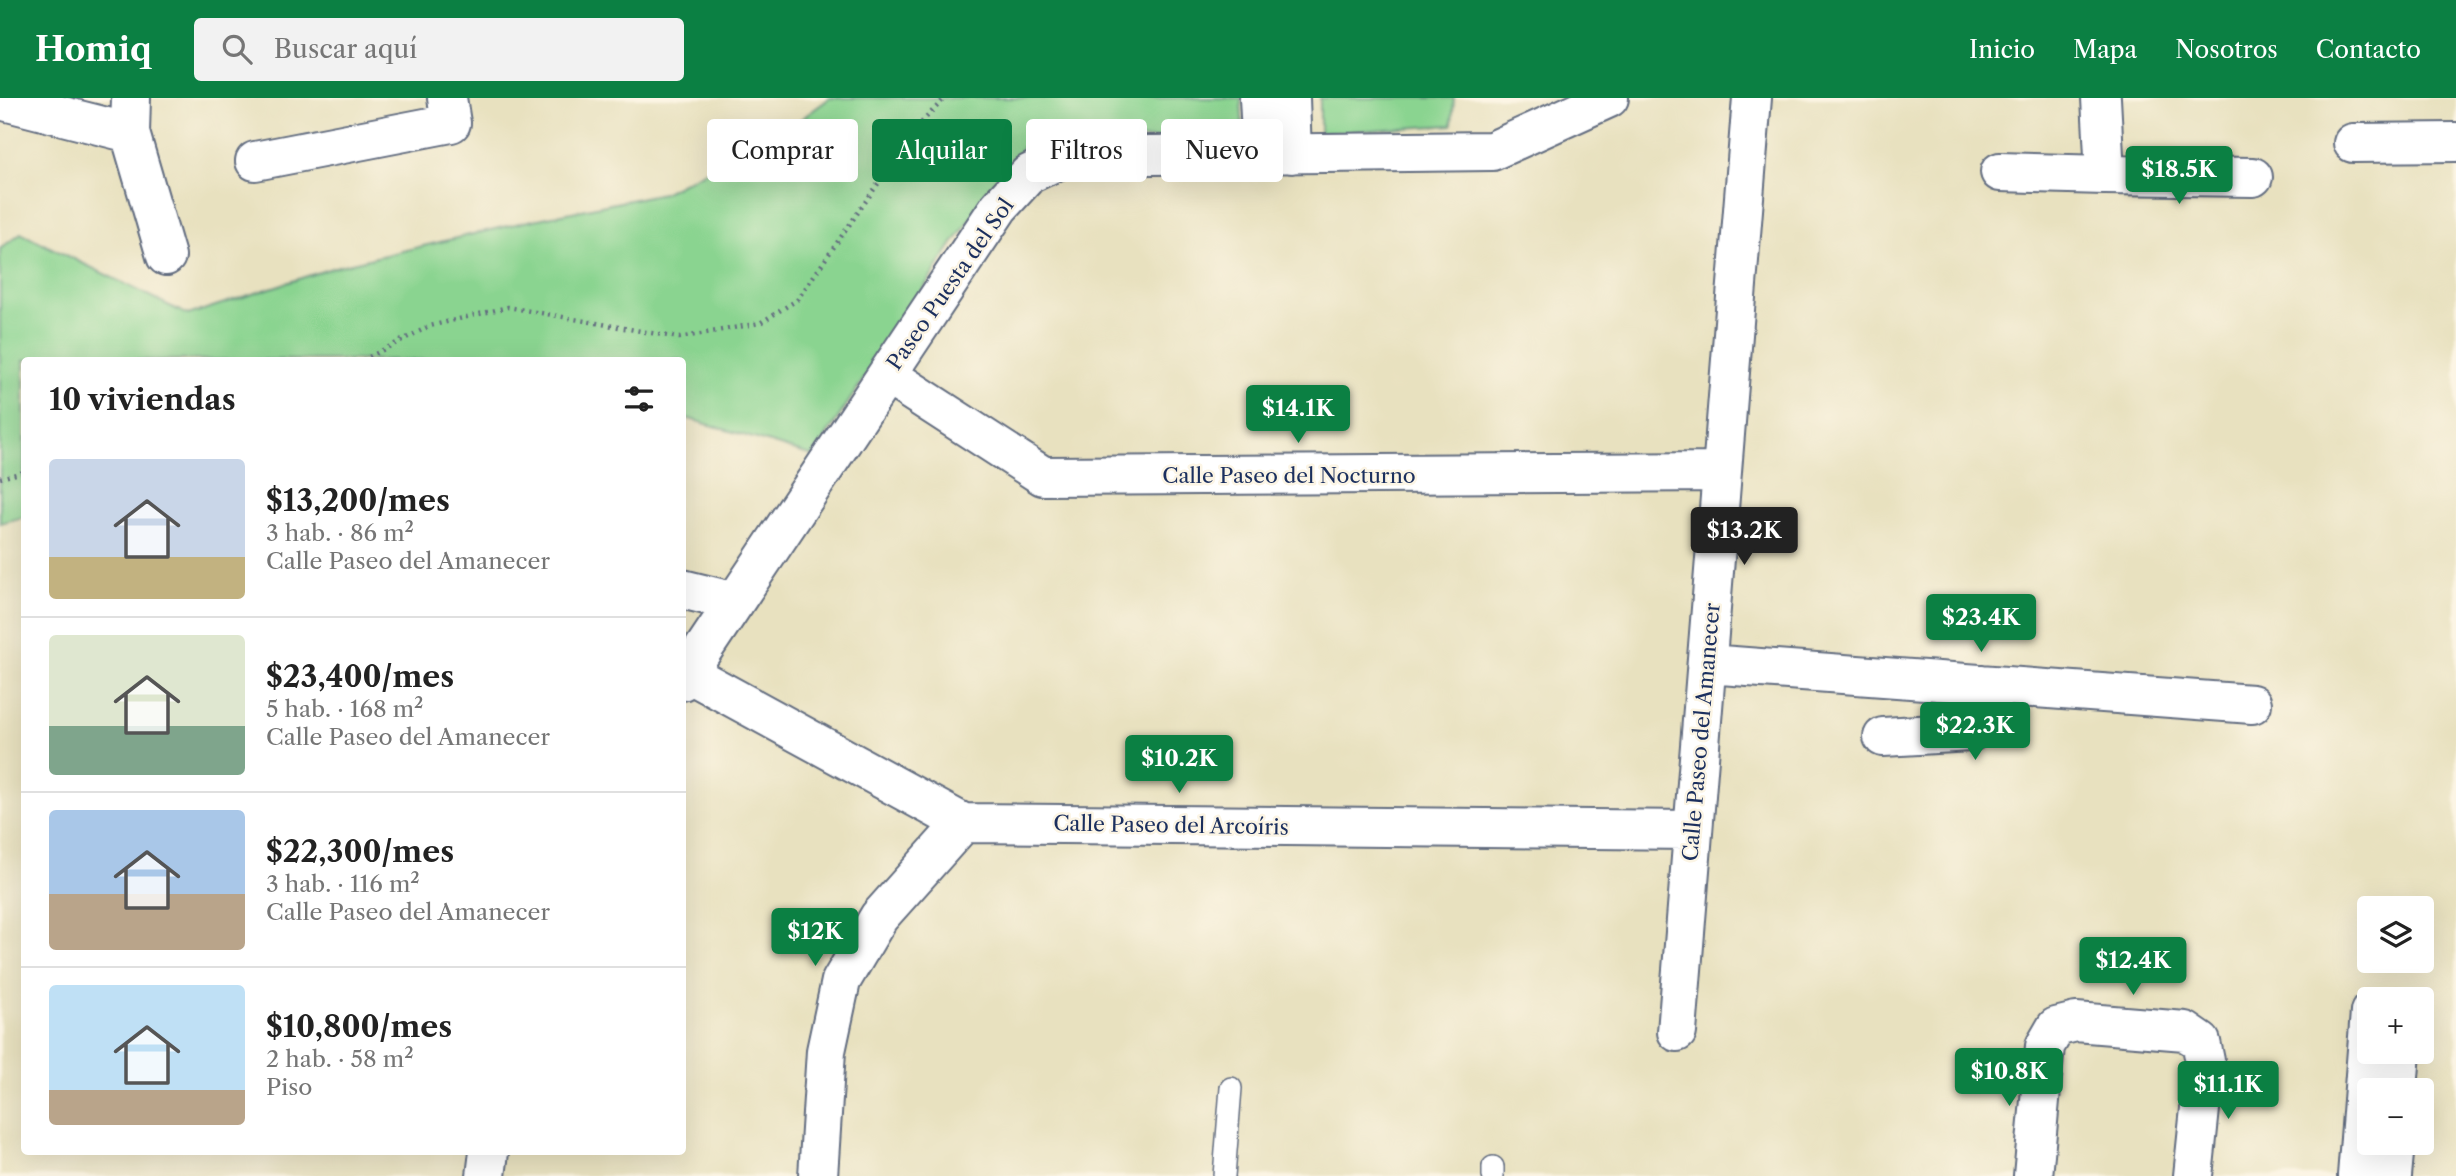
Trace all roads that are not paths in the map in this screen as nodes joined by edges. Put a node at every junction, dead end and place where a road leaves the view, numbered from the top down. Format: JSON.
{"nodes":[{"id":1,"x":447,"y":98,"type":"edge"},
{"id":2,"x":1259,"y":98,"type":"edge"},
{"id":3,"x":1290,"y":98,"type":"edge"},
{"id":4,"x":1609,"y":98,"type":"edge"},
{"id":5,"x":1752,"y":98,"type":"edge"},
{"id":6,"x":2101,"y":98,"type":"edge"},
{"id":7,"x":0,"y":100,"type":"edge"},
{"id":8,"x":131,"y":115,"type":"edge"},
{"id":9,"x":1266,"y":119,"type":"edge"},
{"id":10,"x":1283,"y":128,"type":"edge"},
{"id":11,"x":2456,"y":142,"type":"edge"},
{"id":12,"x":2353,"y":144,"type":"dead end"},
{"id":13,"x":1283,"y":154,"type":"edge"},
{"id":14,"x":1161,"y":155,"type":"edge"},
{"id":15,"x":256,"y":161,"type":"dead end"},
{"id":16,"x":2000,"y":172,"type":"dead end"},
{"id":17,"x":2105,"y":175,"type":"junction"},
{"id":18,"x":2253,"y":177,"type":"dead end"},
{"id":19,"x":166,"y":256,"type":"dead end"},
{"id":20,"x":887,"y":375,"type":"junction"},
{"id":21,"x":1722,"y":472,"type":"junction"},
{"id":22,"x":686,"y":590,"type":"edge"},
{"id":23,"x":736,"y":602,"type":"junction"},
{"id":24,"x":1707,"y":664,"type":"junction"},
{"id":25,"x":686,"y":676,"type":"edge"},
{"id":26,"x":686,"y":678,"type":"edge"},
{"id":27,"x":1982,"y":684,"type":"junction"},
{"id":28,"x":2252,"y":704,"type":"dead end"},
{"id":29,"x":1883,"y":737,"type":"dead end"},
{"id":30,"x":963,"y":823,"type":"junction"},
{"id":31,"x":1693,"y":830,"type":"junction"},
{"id":32,"x":1677,"y":1032,"type":"dead end"},
{"id":33,"x":2366,"y":1064,"type":"edge"},
{"id":34,"x":1231,"y":1088,"type":"dead end"},
{"id":35,"x":489,"y":1155,"type":"edge"},
{"id":36,"x":2394,"y":1155,"type":"edge"},
{"id":37,"x":486,"y":1176,"type":"edge"},
{"id":38,"x":818,"y":1176,"type":"edge"},
{"id":39,"x":1224,"y":1176,"type":"edge"},
{"id":40,"x":2033,"y":1176,"type":"edge"},
{"id":41,"x":2193,"y":1176,"type":"edge"},
{"id":42,"x":2357,"y":1176,"type":"edge"},
{"id":43,"x":2392,"y":1176,"type":"edge"}],
"edges":[{"from":1,"to":15,"type":"street"},
{"from":2,"to":9,"type":"street"},
{"from":3,"to":10,"type":"street"},
{"from":4,"to":13,"type":"street","name":"Paseo Puesta del Sol"},
{"from":5,"to":21,"type":"street","name":"Calle Paseo del Amanecer"},
{"from":6,"to":17,"type":"street"},
{"from":7,"to":8,"type":"street"},
{"from":8,"to":19,"type":"street"},
{"from":11,"to":12,"type":"street"},
{"from":14,"to":20,"type":"street","name":"Paseo Puesta del Sol"},
{"from":16,"to":17,"type":"street"},
{"from":17,"to":18,"type":"street"},
{"from":20,"to":21,"type":"street","name":"Calle Paseo del Nocturno"},
{"from":20,"to":23,"type":"street","name":"Paseo Puesta del Sol"},
{"from":21,"to":24,"type":"street","name":"Calle Paseo del Amanecer"},
{"from":22,"to":23,"type":"street"},
{"from":23,"to":25,"type":"street","name":"Paseo Puesta del Sol"},
{"from":24,"to":27,"type":"street"},
{"from":24,"to":31,"type":"street","name":"Calle Paseo del Amanecer"},
{"from":26,"to":30,"type":"street","name":"Calle Paseo del Arcoíris"},
{"from":27,"to":28,"type":"street"},
{"from":27,"to":29,"type":"street"},
{"from":30,"to":31,"type":"street","name":"Calle Paseo del Arcoíris"},
{"from":30,"to":38,"type":"street"},
{"from":31,"to":32,"type":"street","name":"Calle Paseo del Amanecer"},
{"from":33,"to":42,"type":"street"},
{"from":34,"to":39,"type":"lane"},
{"from":35,"to":37,"type":"street"},
{"from":36,"to":43,"type":"street"},
{"from":40,"to":41,"type":"street"}]}
